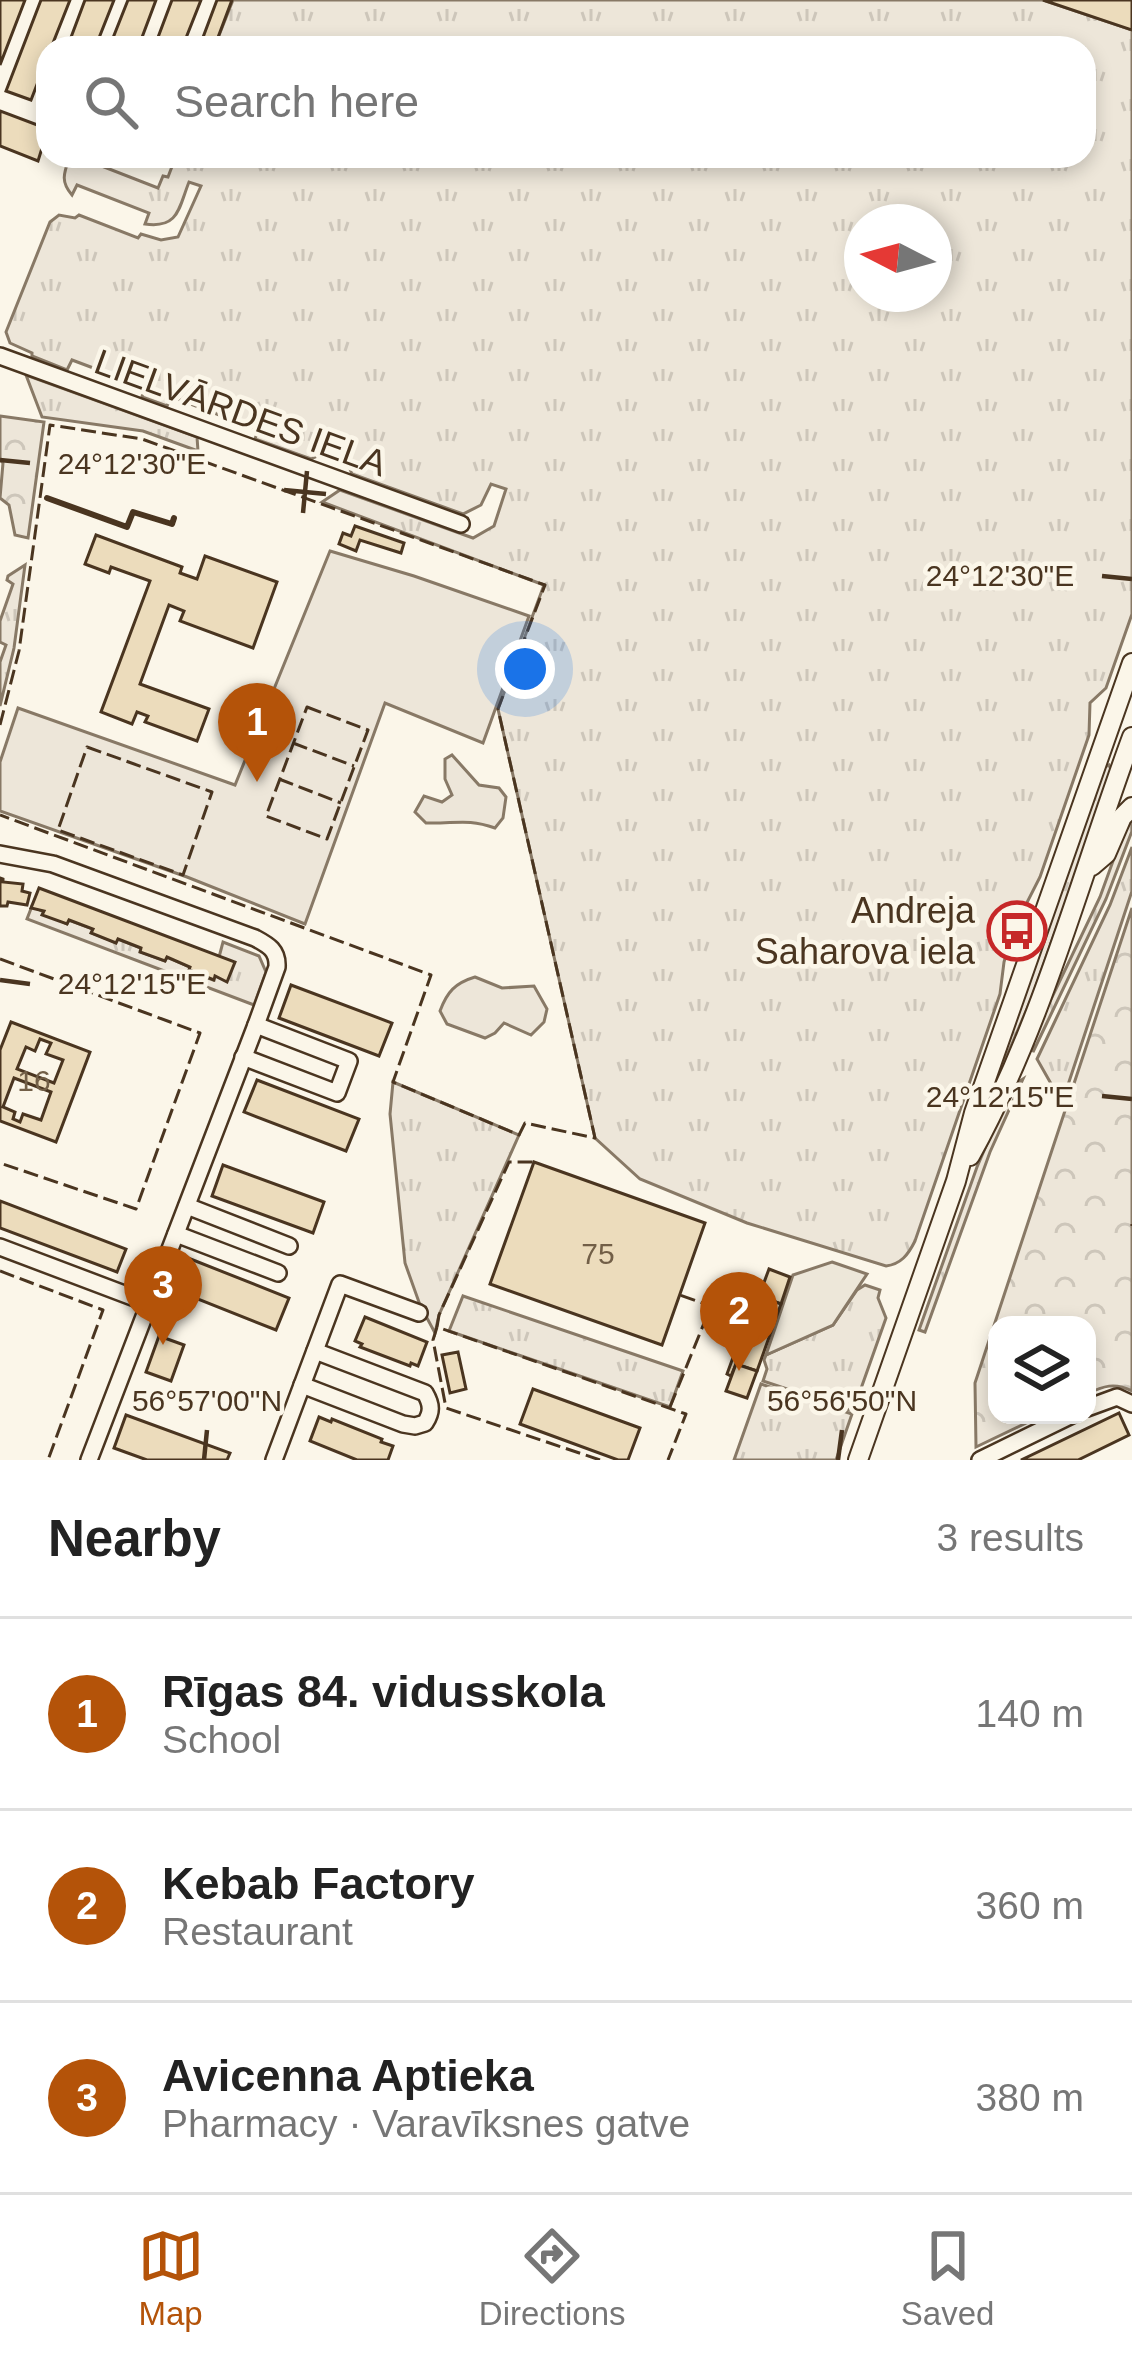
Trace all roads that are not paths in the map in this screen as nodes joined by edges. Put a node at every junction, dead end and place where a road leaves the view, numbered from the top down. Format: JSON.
{"nodes":[{"id":1,"x":0,"y":356,"type":"edge"},
{"id":2,"x":461,"y":524,"type":"dead end"},
{"id":3,"x":1132,"y":663,"type":"edge"},
{"id":4,"x":1114,"y":714,"type":"junction"},
{"id":5,"x":1131,"y":746,"type":"edge"},
{"id":6,"x":1097,"y":758,"type":"junction"},
{"id":7,"x":1132,"y":807,"type":"edge"},
{"id":8,"x":0,"y":854,"type":"edge"},
{"id":9,"x":1088,"y":869,"type":"junction"},
{"id":10,"x":256,"y":1025,"type":"junction"},
{"id":11,"x":243,"y":1057,"type":"junction"},
{"id":12,"x":956,"y":1181,"type":"junction"},
{"id":13,"x":188,"y":1206,"type":"junction"},
{"id":14,"x":176,"y":1234,"type":"junction"},
{"id":15,"x":0,"y":1246,"type":"edge"},
{"id":16,"x":289,"y":1246,"type":"dead end"},
{"id":17,"x":278,"y":1273,"type":"dead end"},
{"id":18,"x":148,"y":1304,"type":"junction"},
{"id":19,"x":419,"y":1313,"type":"dead end"},
{"id":20,"x":315,"y":1351,"type":"junction"},
{"id":21,"x":302,"y":1385,"type":"junction"},
{"id":22,"x":1096,"y":1404,"type":"edge"},
{"id":23,"x":1132,"y":1404,"type":"edge"},
{"id":24,"x":1054,"y":1424,"type":"edge"},
{"id":25,"x":93,"y":1459,"type":"edge"},
{"id":26,"x":274,"y":1460,"type":"edge"},
{"id":27,"x":858,"y":1460,"type":"edge"},
{"id":28,"x":980,"y":1460,"type":"edge"}],
"edges":[{"from":1,"to":2,"type":"street","name":"LIELVĀRDES IELA"},
{"from":3,"to":4,"type":"main road"},
{"from":4,"to":5,"type":"street"},
{"from":4,"to":6,"type":"main road"},
{"from":5,"to":6,"type":"street"},
{"from":5,"to":9,"type":"main road"},
{"from":6,"to":12,"type":"main road"},
{"from":7,"to":9,"type":"main road"},
{"from":8,"to":10,"type":"street"},
{"from":9,"to":12,"type":"main road"},
{"from":10,"to":11,"type":"street"},
{"from":10,"to":11,"type":"street"},
{"from":11,"to":13,"type":"street"},
{"from":12,"to":27,"type":"main road"},
{"from":13,"to":14,"type":"street"},
{"from":13,"to":16,"type":"street"},
{"from":14,"to":17,"type":"street"},
{"from":14,"to":18,"type":"street"},
{"from":15,"to":18,"type":"street"},
{"from":18,"to":25,"type":"street"},
{"from":19,"to":20,"type":"street"},
{"from":20,"to":21,"type":"street"},
{"from":20,"to":21,"type":"street"},
{"from":21,"to":26,"type":"street"},
{"from":22,"to":23,"type":"street"},
{"from":24,"to":28,"type":"street"}]}
